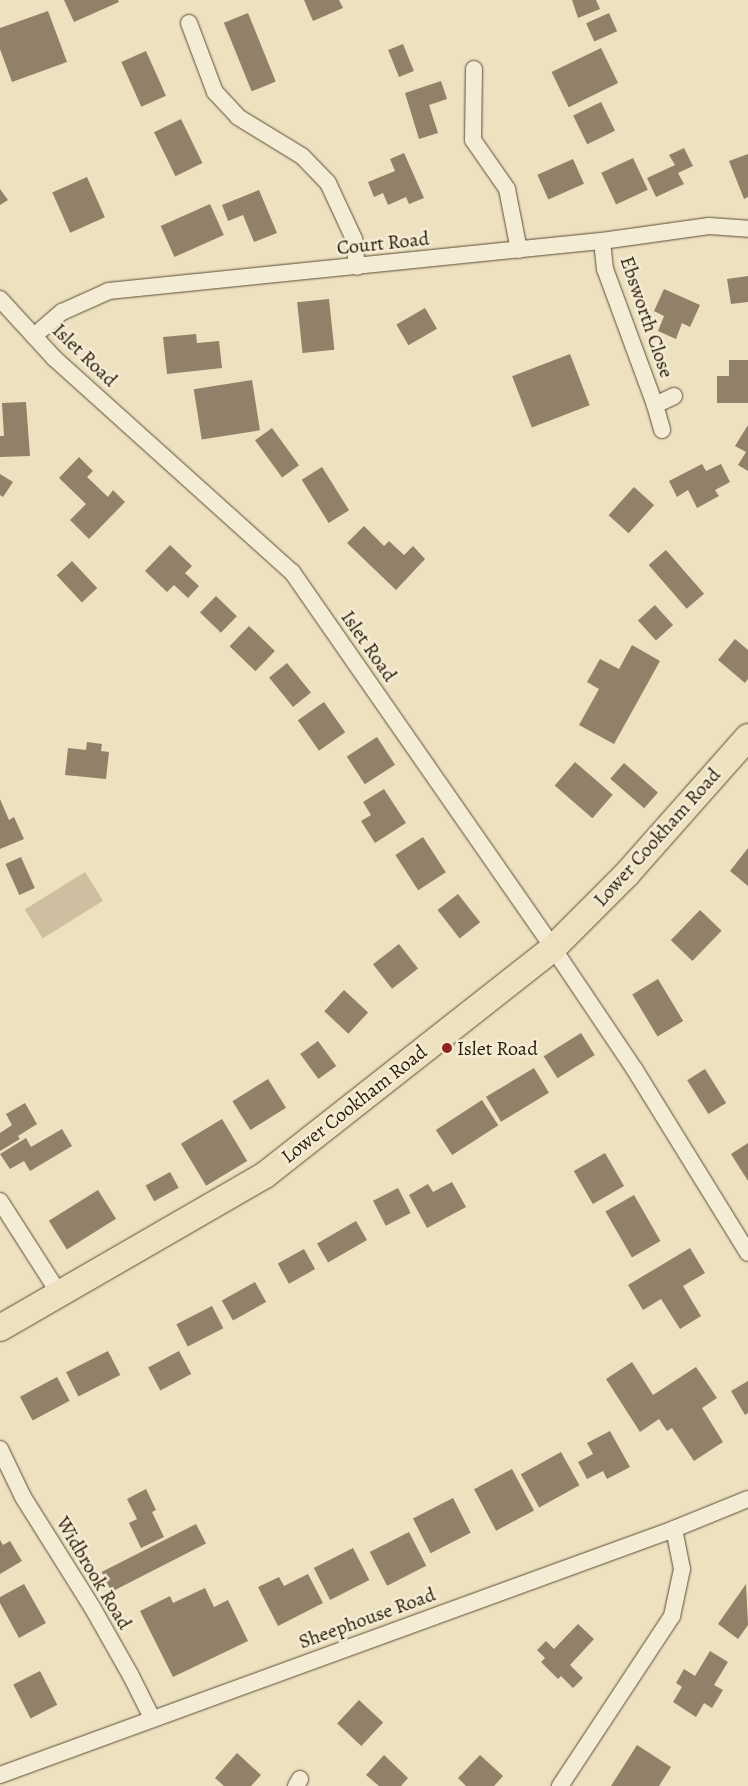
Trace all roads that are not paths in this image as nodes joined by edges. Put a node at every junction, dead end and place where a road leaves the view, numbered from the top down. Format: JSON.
{"nodes":[{"id":1,"x":189,"y":24,"type":"dead end"},
{"id":2,"x":474,"y":69,"type":"dead end"},
{"id":3,"x":748,"y":228,"type":"edge"},
{"id":4,"x":602,"y":242,"type":"junction"},
{"id":5,"x":519,"y":250,"type":"junction"},
{"id":6,"x":357,"y":267,"type":"junction"},
{"id":7,"x":0,"y":299,"type":"edge"},
{"id":8,"x":34,"y":336,"type":"junction"},
{"id":9,"x":674,"y":396,"type":"dead end"},
{"id":10,"x":655,"y":405,"type":"junction"},
{"id":11,"x":662,"y":430,"type":"dead end"},
{"id":12,"x":748,"y":737,"type":"edge"},
{"id":13,"x":553,"y":948,"type":"junction"},
{"id":14,"x":0,"y":1201,"type":"edge"},
{"id":15,"x":748,"y":1253,"type":"edge"},
{"id":16,"x":60,"y":1295,"type":"junction"},
{"id":17,"x":0,"y":1328,"type":"edge"},
{"id":18,"x":0,"y":1449,"type":"edge"},
{"id":19,"x":748,"y":1499,"type":"edge"},
{"id":20,"x":674,"y":1529,"type":"junction"},
{"id":21,"x":152,"y":1718,"type":"junction"},
{"id":22,"x":0,"y":1775,"type":"edge"},
{"id":23,"x":560,"y":1786,"type":"edge"}],
"edges":[{"from":1,"to":6,"type":"street"},
{"from":2,"to":5,"type":"street"},
{"from":3,"to":4,"type":"street","name":"Court Road"},
{"from":4,"to":5,"type":"street","name":"Court Road"},
{"from":4,"to":10,"type":"street","name":"Ebsworth Close"},
{"from":5,"to":6,"type":"street","name":"Court Road"},
{"from":6,"to":8,"type":"street","name":"Court Road"},
{"from":7,"to":8,"type":"street","name":"Islet Road"},
{"from":8,"to":13,"type":"street","name":"Islet Road"},
{"from":9,"to":10,"type":"street","name":"Ebsworth Close"},
{"from":10,"to":11,"type":"street","name":"Ebsworth Close"},
{"from":12,"to":13,"type":"main road","name":"Lower Cookham Road"},
{"from":13,"to":15,"type":"street","name":"Islet Road"},
{"from":13,"to":16,"type":"main road","name":"Lower Cookham Road"},
{"from":14,"to":16,"type":"street"},
{"from":16,"to":17,"type":"main road","name":"Lower Cookham Road"},
{"from":18,"to":21,"type":"street","name":"Widbrook Road"},
{"from":19,"to":20,"type":"street","name":"Sheephouse Road"},
{"from":20,"to":21,"type":"street","name":"Sheephouse Road"},
{"from":20,"to":23,"type":"street"},
{"from":21,"to":22,"type":"street","name":"Sheephouse Road"}]}
